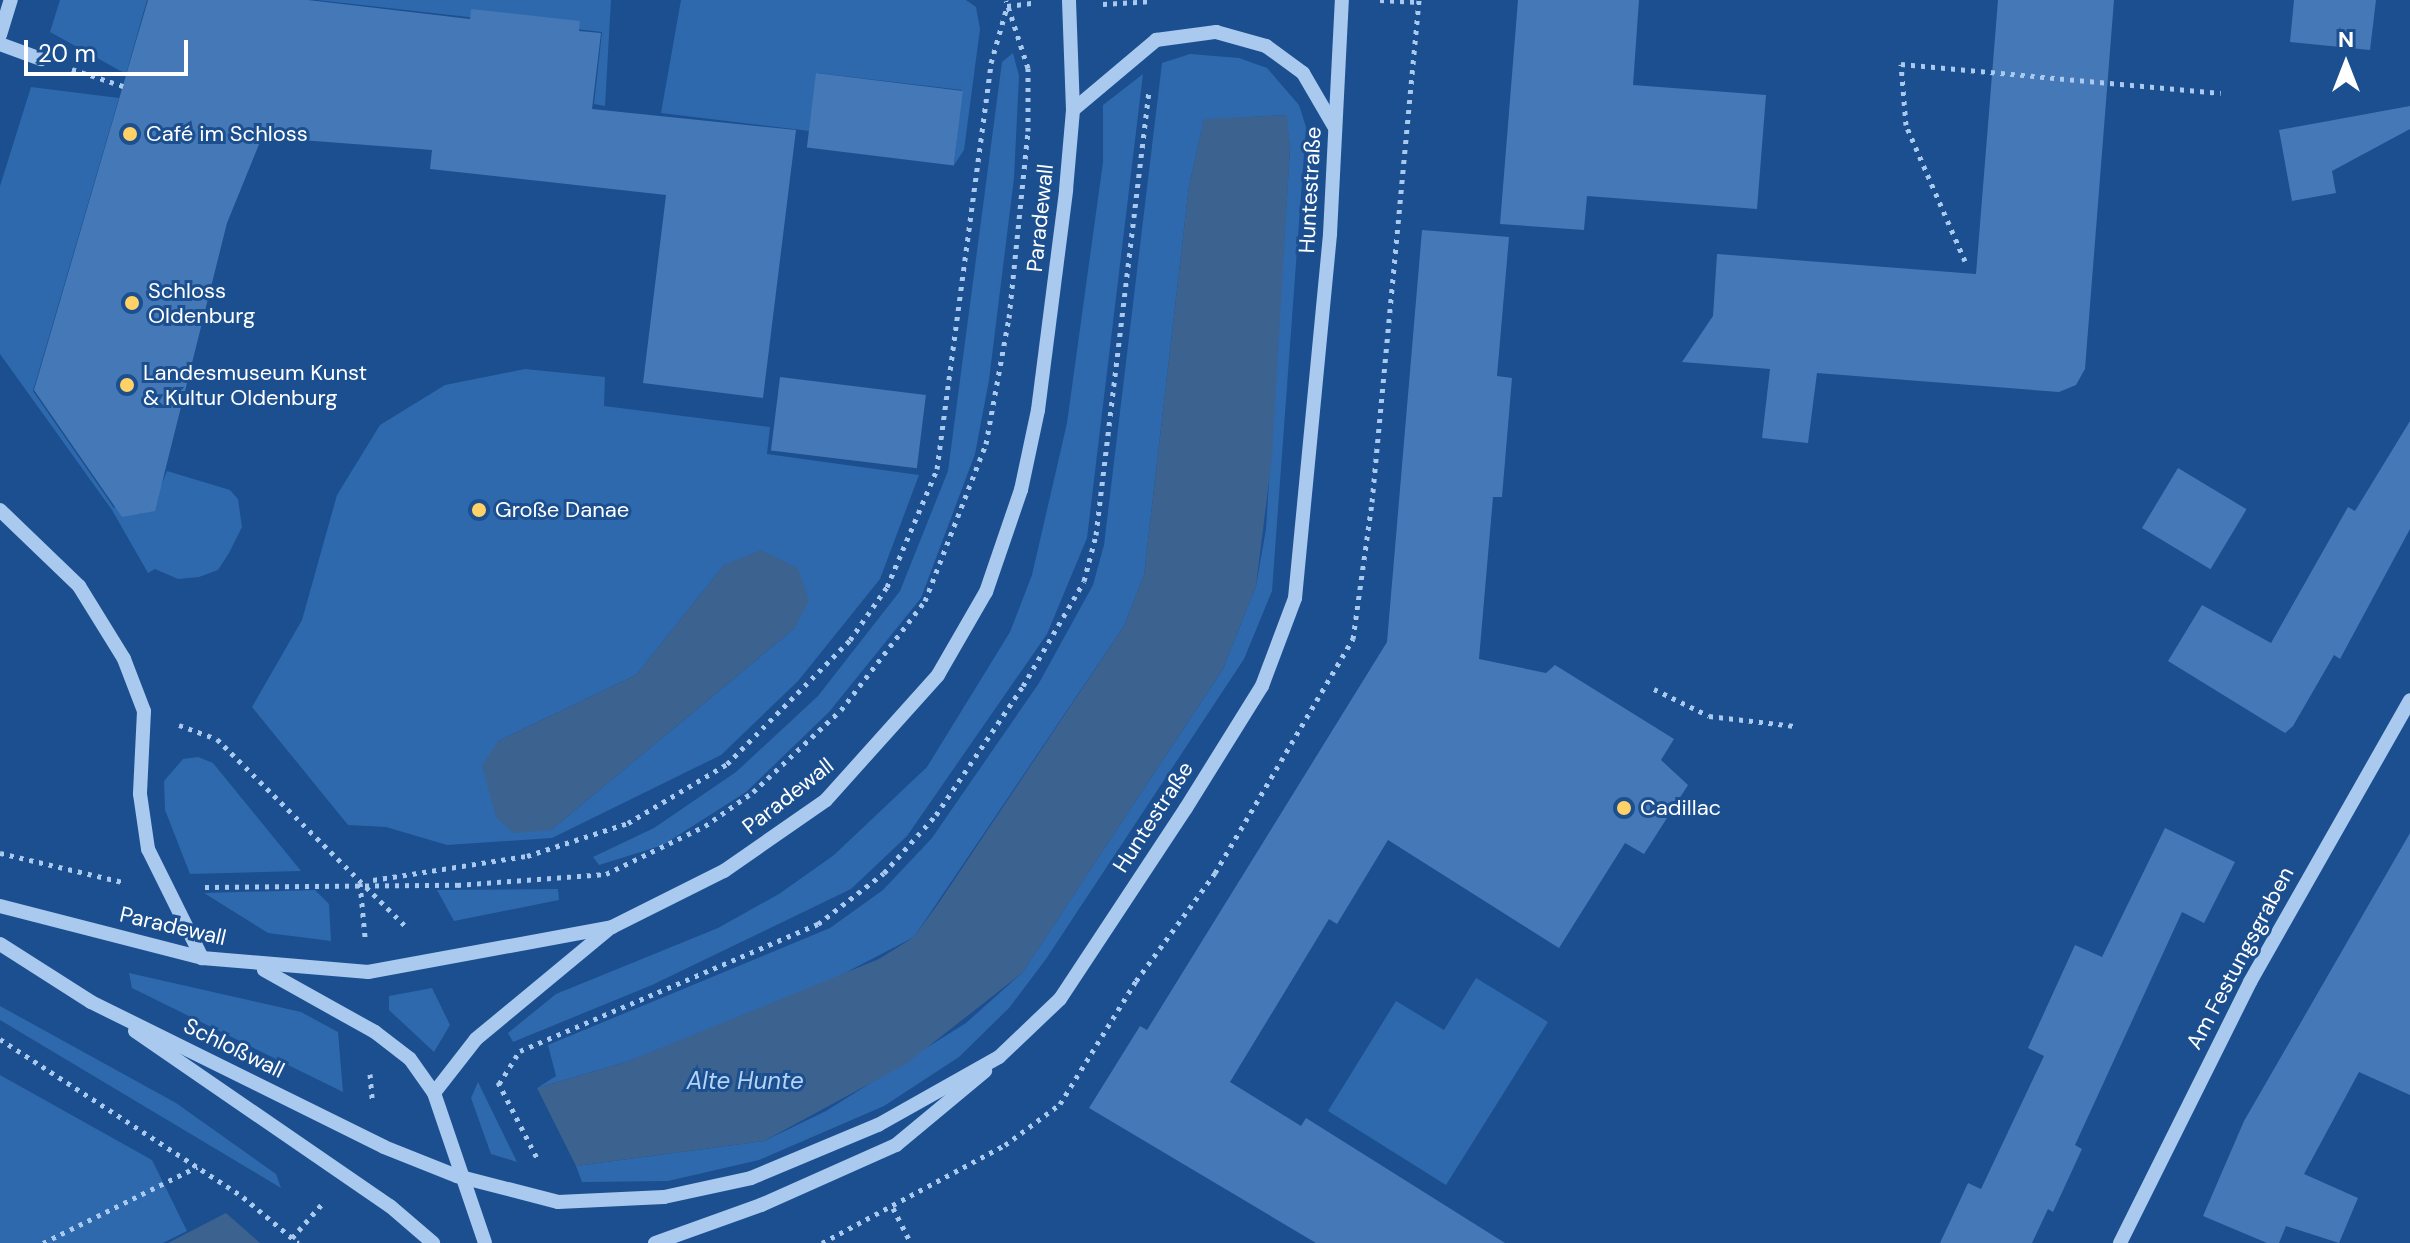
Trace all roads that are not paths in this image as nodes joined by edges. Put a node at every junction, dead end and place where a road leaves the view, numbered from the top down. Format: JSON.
{"nodes":[{"id":1,"x":11,"y":0,"type":"edge"},
{"id":2,"x":1069,"y":0,"type":"edge"},
{"id":3,"x":1342,"y":0,"type":"edge"},
{"id":4,"x":0,"y":35,"type":"edge"},
{"id":5,"x":0,"y":44,"type":"edge"},
{"id":6,"x":41,"y":59,"type":"road end"},
{"id":7,"x":1073,"y":110,"type":"junction"},
{"id":8,"x":1335,"y":128,"type":"junction"},
{"id":9,"x":0,"y":510,"type":"edge"},
{"id":10,"x":2410,"y":700,"type":"edge"},
{"id":11,"x":0,"y":906,"type":"edge"},
{"id":12,"x":612,"y":927,"type":"junction"},
{"id":13,"x":0,"y":944,"type":"edge"},
{"id":14,"x":202,"y":958,"type":"junction"},
{"id":15,"x":259,"y":967,"type":"junction"},
{"id":16,"x":91,"y":1002,"type":"junction"},
{"id":17,"x":999,"y":1057,"type":"junction"},
{"id":18,"x":434,"y":1093,"type":"junction"},
{"id":19,"x":457,"y":1176,"type":"junction"},
{"id":20,"x":433,"y":1243,"type":"edge"},
{"id":21,"x":485,"y":1243,"type":"edge"},
{"id":22,"x":655,"y":1243,"type":"edge"},
{"id":23,"x":2120,"y":1243,"type":"edge"}],
"edges":[{"from":1,"to":4,"type":"street"},
{"from":2,"to":7,"type":"street","name":"Paradewall"},
{"from":3,"to":8,"type":"street","name":"Huntestraße"},
{"from":5,"to":6,"type":"street"},
{"from":7,"to":8,"type":"street"},
{"from":7,"to":12,"type":"street","name":"Paradewall"},
{"from":8,"to":17,"type":"street","name":"Huntestraße"},
{"from":9,"to":14,"type":"street"},
{"from":10,"to":23,"type":"street","name":"Am Festungsgraben"},
{"from":11,"to":14,"type":"street","name":"Paradewall"},
{"from":12,"to":15,"type":"street","name":"Paradewall"},
{"from":12,"to":18,"type":"street"},
{"from":13,"to":16,"type":"street","name":"Schloßwall"},
{"from":14,"to":15,"type":"street","name":"Paradewall"},
{"from":15,"to":18,"type":"street"},
{"from":16,"to":19,"type":"street","name":"Schloßwall"},
{"from":16,"to":20,"type":"street"},
{"from":17,"to":19,"type":"street","name":"Huntestraße"},
{"from":17,"to":22,"type":"street"},
{"from":18,"to":19,"type":"street"},
{"from":19,"to":21,"type":"street"}]}
